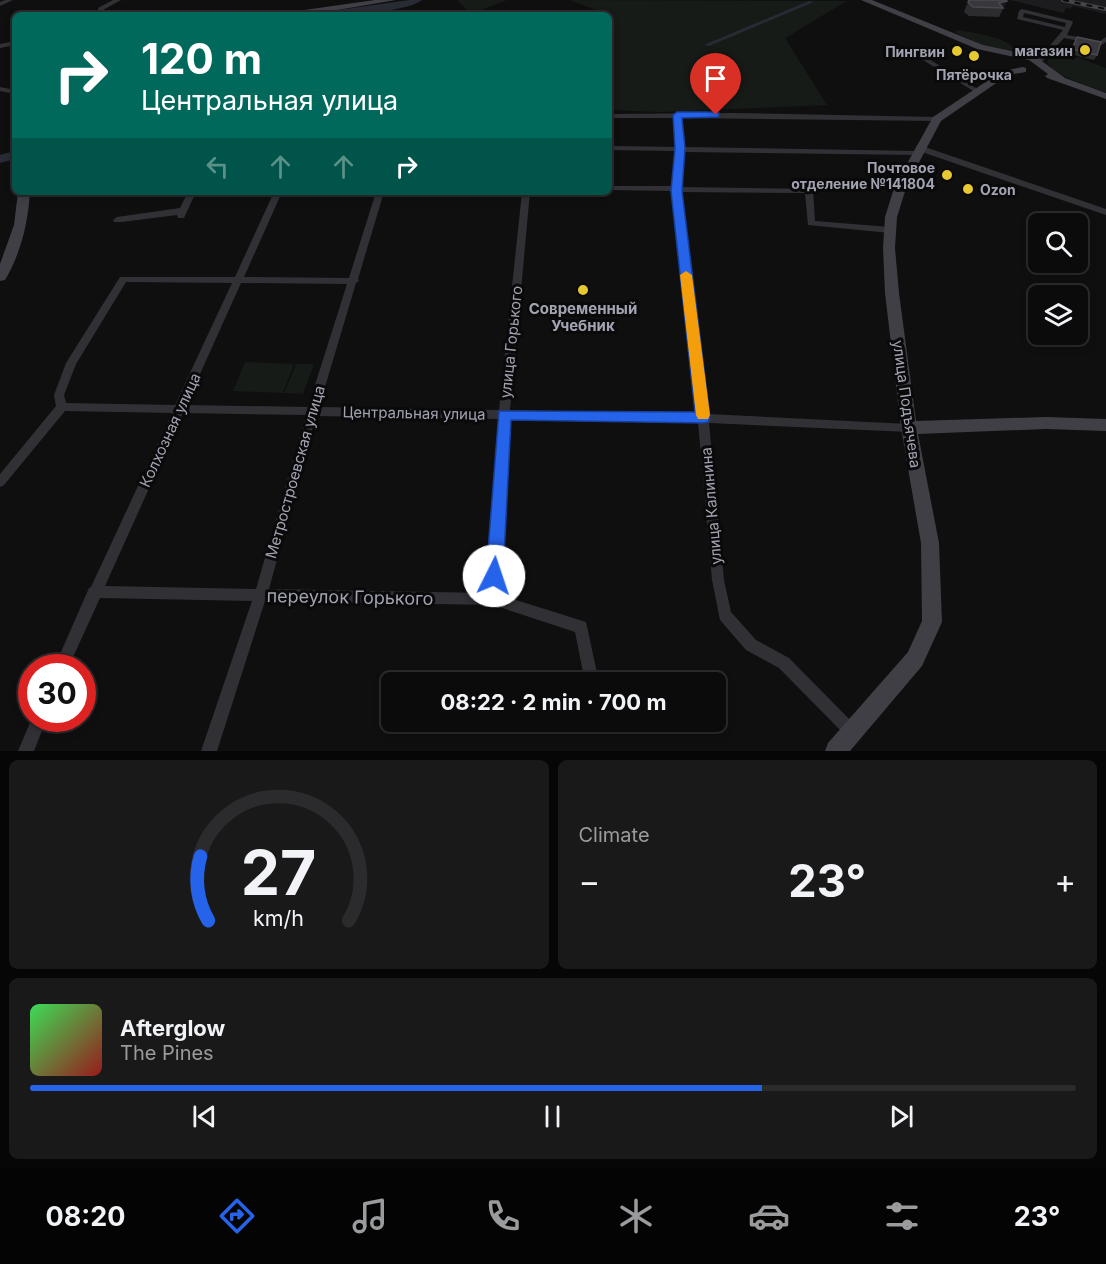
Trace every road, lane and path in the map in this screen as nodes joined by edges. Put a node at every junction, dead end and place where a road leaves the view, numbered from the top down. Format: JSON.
{"nodes":[{"id":1,"x":10,"y":0,"type":"edge"},
{"id":2,"x":118,"y":0,"type":"edge"},
{"id":3,"x":392,"y":0,"type":"edge"},
{"id":4,"x":865,"y":0,"type":"edge"},
{"id":5,"x":0,"y":4,"type":"edge"},
{"id":6,"x":101,"y":12,"type":"edge"},
{"id":7,"x":310,"y":12,"type":"edge"},
{"id":8,"x":1066,"y":33,"type":"junction"},
{"id":9,"x":1106,"y":39,"type":"edge"},
{"id":10,"x":933,"y":47,"type":"dead end"},
{"id":11,"x":987,"y":49,"type":"junction"},
{"id":12,"x":1047,"y":53,"type":"junction"},
{"id":13,"x":1018,"y":55,"type":"junction"},
{"id":14,"x":1039,"y":64,"type":"junction"},
{"id":15,"x":1005,"y":65,"type":"junction"},
{"id":16,"x":1026,"y":71,"type":"junction"},
{"id":17,"x":1060,"y":78,"type":"junction"},
{"id":18,"x":977,"y":91,"type":"junction"},
{"id":19,"x":1106,"y":96,"type":"edge"},
{"id":20,"x":677,"y":115,"type":"junction"},
{"id":21,"x":612,"y":116,"type":"edge"},
{"id":22,"x":937,"y":119,"type":"junction"},
{"id":23,"x":612,"y":148,"type":"edge"},
{"id":24,"x":680,"y":148,"type":"junction"},
{"id":25,"x":918,"y":151,"type":"junction"},
{"id":26,"x":612,"y":188,"type":"edge"},
{"id":27,"x":676,"y":191,"type":"junction"},
{"id":28,"x":24,"y":195,"type":"edge"},
{"id":29,"x":191,"y":195,"type":"edge"},
{"id":30,"x":277,"y":195,"type":"edge"},
{"id":31,"x":380,"y":195,"type":"edge"},
{"id":32,"x":526,"y":195,"type":"edge"},
{"id":33,"x":1106,"y":212,"type":"edge"},
{"id":34,"x":117,"y":220,"type":"dead end"},
{"id":35,"x":890,"y":230,"type":"junction"},
{"id":36,"x":0,"y":277,"type":"edge"},
{"id":37,"x":237,"y":279,"type":"junction"},
{"id":38,"x":354,"y":281,"type":"junction"},
{"id":39,"x":62,"y":407,"type":"junction"},
{"id":40,"x":181,"y":408,"type":"junction"},
{"id":41,"x":312,"y":412,"type":"junction"},
{"id":42,"x":504,"y":415,"type":"junction"},
{"id":43,"x":703,"y":418,"type":"junction"},
{"id":44,"x":1106,"y":425,"type":"edge"},
{"id":45,"x":909,"y":428,"type":"junction"},
{"id":46,"x":0,"y":483,"type":"edge"},
{"id":47,"x":94,"y":592,"type":"junction"},
{"id":48,"x":260,"y":596,"type":"junction"},
{"id":49,"x":493,"y":599,"type":"junction"},
{"id":50,"x":67,"y":654,"type":"edge"},
{"id":51,"x":590,"y":672,"type":"edge"},
{"id":52,"x":34,"y":732,"type":"edge"},
{"id":53,"x":852,"y":732,"type":"junction"},
{"id":54,"x":26,"y":751,"type":"edge"},
{"id":55,"x":209,"y":751,"type":"edge"},
{"id":56,"x":836,"y":751,"type":"edge"}],
"edges":[{"from":1,"to":5,"type":"street"},
{"from":2,"to":6,"type":"street"},
{"from":3,"to":7,"type":"main road"},
{"from":4,"to":11,"type":"main road"},
{"from":8,"to":8,"type":"street"},
{"from":8,"to":9,"type":"street"},
{"from":8,"to":12,"type":"street"},
{"from":10,"to":18,"type":"street"},
{"from":11,"to":13,"type":"main road"},
{"from":11,"to":15,"type":"main road"},
{"from":12,"to":13,"type":"street"},
{"from":12,"to":14,"type":"street"},
{"from":13,"to":14,"type":"main road"},
{"from":13,"to":15,"type":"main road"},
{"from":14,"to":16,"type":"main road"},
{"from":14,"to":17,"type":"main road"},
{"from":15,"to":16,"type":"main road","name":"улица Подъячева"},
{"from":15,"to":18,"type":"main road","name":"улица Подъячева"},
{"from":16,"to":17,"type":"main road"},
{"from":17,"to":19,"type":"main road"},
{"from":18,"to":22,"type":"main road","name":"улица Подъячева"},
{"from":20,"to":21,"type":"street"},
{"from":20,"to":22,"type":"street"},
{"from":20,"to":24,"type":"street","name":"улица Калинина"},
{"from":22,"to":25,"type":"main road","name":"улица Подъячева"},
{"from":23,"to":24,"type":"street"},
{"from":24,"to":25,"type":"street"},
{"from":24,"to":27,"type":"street","name":"улица Калинина"},
{"from":25,"to":33,"type":"street"},
{"from":25,"to":35,"type":"main road","name":"улица Подъячева"},
{"from":26,"to":27,"type":"street"},
{"from":27,"to":35,"type":"street"},
{"from":27,"to":43,"type":"street","name":"улица Калинина"},
{"from":28,"to":36,"type":"main road"},
{"from":29,"to":34,"type":"street"},
{"from":30,"to":37,"type":"street","name":"Колхозная улица"},
{"from":31,"to":38,"type":"street","name":"Метростроевская улица"},
{"from":32,"to":42,"type":"street","name":"улица Горького"},
{"from":35,"to":45,"type":"main road","name":"улица Подъячева"},
{"from":37,"to":38,"type":"street"},
{"from":37,"to":39,"type":"street"},
{"from":37,"to":40,"type":"street","name":"Колхозная улица"},
{"from":38,"to":41,"type":"street","name":"Метростроевская улица"},
{"from":39,"to":40,"type":"street","name":"Центральная улица"},
{"from":39,"to":46,"type":"street"},
{"from":40,"to":41,"type":"street","name":"Центральная улица"},
{"from":40,"to":47,"type":"street","name":"Колхозная улица"},
{"from":41,"to":42,"type":"street","name":"Центральная улица"},
{"from":41,"to":48,"type":"street","name":"Метростроевская улица"},
{"from":42,"to":43,"type":"street","name":"Центральная улица"},
{"from":42,"to":49,"type":"street","name":"улица Горького"},
{"from":43,"to":45,"type":"street","name":"Центральная улица"},
{"from":43,"to":53,"type":"street","name":"улица Калинина"},
{"from":44,"to":45,"type":"main road"},
{"from":45,"to":53,"type":"main road","name":"улица Подъячева"},
{"from":47,"to":48,"type":"street","name":"переулок Горького"},
{"from":47,"to":50,"type":"street","name":"Колхозная улица"},
{"from":48,"to":49,"type":"street","name":"переулок Горького"},
{"from":48,"to":55,"type":"street","name":"Метростроевская улица"},
{"from":49,"to":51,"type":"street","name":"переулок Горького"},
{"from":52,"to":54,"type":"street"},
{"from":53,"to":56,"type":"main road","name":"улица Подъячева"}]}
